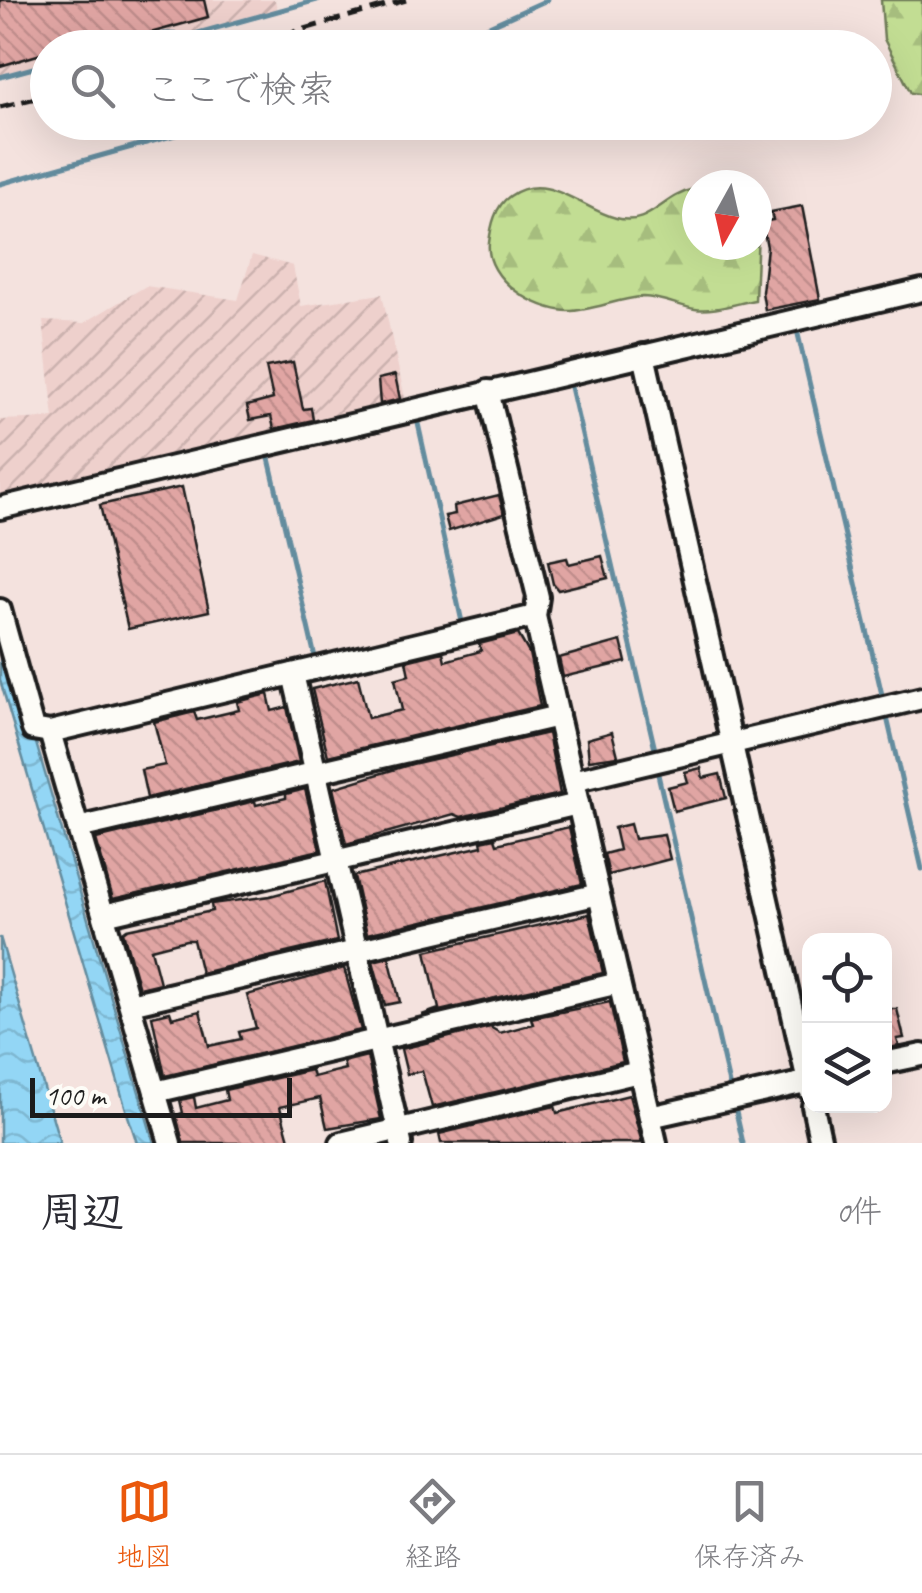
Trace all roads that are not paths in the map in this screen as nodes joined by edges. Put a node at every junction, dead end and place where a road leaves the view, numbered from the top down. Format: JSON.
{"nodes":[{"id":1,"x":922,"y":290,"type":"edge"},
{"id":2,"x":644,"y":355,"type":"junction"},
{"id":3,"x":488,"y":391,"type":"junction"},
{"id":4,"x":0,"y":508,"type":"edge"},
{"id":5,"x":0,"y":610,"type":"edge"},
{"id":6,"x":535,"y":616,"type":"junction"},
{"id":7,"x":293,"y":674,"type":"junction"},
{"id":8,"x":922,"y":698,"type":"edge"},
{"id":9,"x":558,"y":716,"type":"junction"},
{"id":10,"x":50,"y":732,"type":"junction"},
{"id":11,"x":730,"y":744,"type":"junction"},
{"id":12,"x":316,"y":772,"type":"junction"},
{"id":13,"x":573,"y":781,"type":"junction"},
{"id":14,"x":578,"y":804,"type":"junction"},
{"id":15,"x":78,"y":828,"type":"junction"},
{"id":16,"x":336,"y":860,"type":"junction"},
{"id":17,"x":599,"y":894,"type":"junction"},
{"id":18,"x":104,"y":916,"type":"junction"},
{"id":19,"x":356,"y":950,"type":"junction"},
{"id":20,"x":619,"y":982,"type":"junction"},
{"id":21,"x":130,"y":1004,"type":"junction"},
{"id":22,"x":377,"y":1040,"type":"junction"},
{"id":23,"x":802,"y":1054,"type":"edge"},
{"id":24,"x":922,"y":1054,"type":"edge"},
{"id":25,"x":892,"y":1062,"type":"edge"},
{"id":26,"x":639,"y":1072,"type":"junction"},
{"id":27,"x":802,"y":1085,"type":"edge"},
{"id":28,"x":155,"y":1092,"type":"junction"},
{"id":29,"x":815,"y":1113,"type":"edge"},
{"id":30,"x":650,"y":1116,"type":"junction"},
{"id":31,"x":399,"y":1136,"type":"edge"},
{"id":32,"x":170,"y":1143,"type":"edge"},
{"id":33,"x":342,"y":1143,"type":"edge"},
{"id":34,"x":656,"y":1143,"type":"edge"},
{"id":35,"x":822,"y":1143,"type":"edge"}],
"edges":[{"from":1,"to":2,"type":"street"},
{"from":2,"to":3,"type":"street"},
{"from":2,"to":11,"type":"street"},
{"from":3,"to":4,"type":"street"},
{"from":3,"to":6,"type":"street"},
{"from":5,"to":10,"type":"street"},
{"from":6,"to":7,"type":"street"},
{"from":6,"to":9,"type":"street"},
{"from":7,"to":10,"type":"street"},
{"from":7,"to":12,"type":"street"},
{"from":8,"to":11,"type":"street"},
{"from":9,"to":12,"type":"street"},
{"from":9,"to":13,"type":"street"},
{"from":10,"to":15,"type":"street"},
{"from":11,"to":13,"type":"street"},
{"from":11,"to":23,"type":"street"},
{"from":12,"to":15,"type":"street"},
{"from":12,"to":16,"type":"street"},
{"from":13,"to":14,"type":"street"},
{"from":14,"to":16,"type":"street"},
{"from":14,"to":17,"type":"street"},
{"from":15,"to":18,"type":"street"},
{"from":16,"to":18,"type":"street"},
{"from":16,"to":19,"type":"street"},
{"from":17,"to":19,"type":"street"},
{"from":17,"to":20,"type":"street"},
{"from":18,"to":21,"type":"street"},
{"from":19,"to":21,"type":"street"},
{"from":19,"to":22,"type":"street"},
{"from":20,"to":22,"type":"street"},
{"from":20,"to":26,"type":"street"},
{"from":21,"to":28,"type":"street"},
{"from":22,"to":28,"type":"street"},
{"from":22,"to":31,"type":"street"},
{"from":24,"to":25,"type":"street"},
{"from":26,"to":30,"type":"street"},
{"from":26,"to":31,"type":"street"},
{"from":27,"to":30,"type":"street"},
{"from":28,"to":32,"type":"street"},
{"from":29,"to":35,"type":"street"},
{"from":30,"to":34,"type":"street"},
{"from":31,"to":33,"type":"street"}]}
